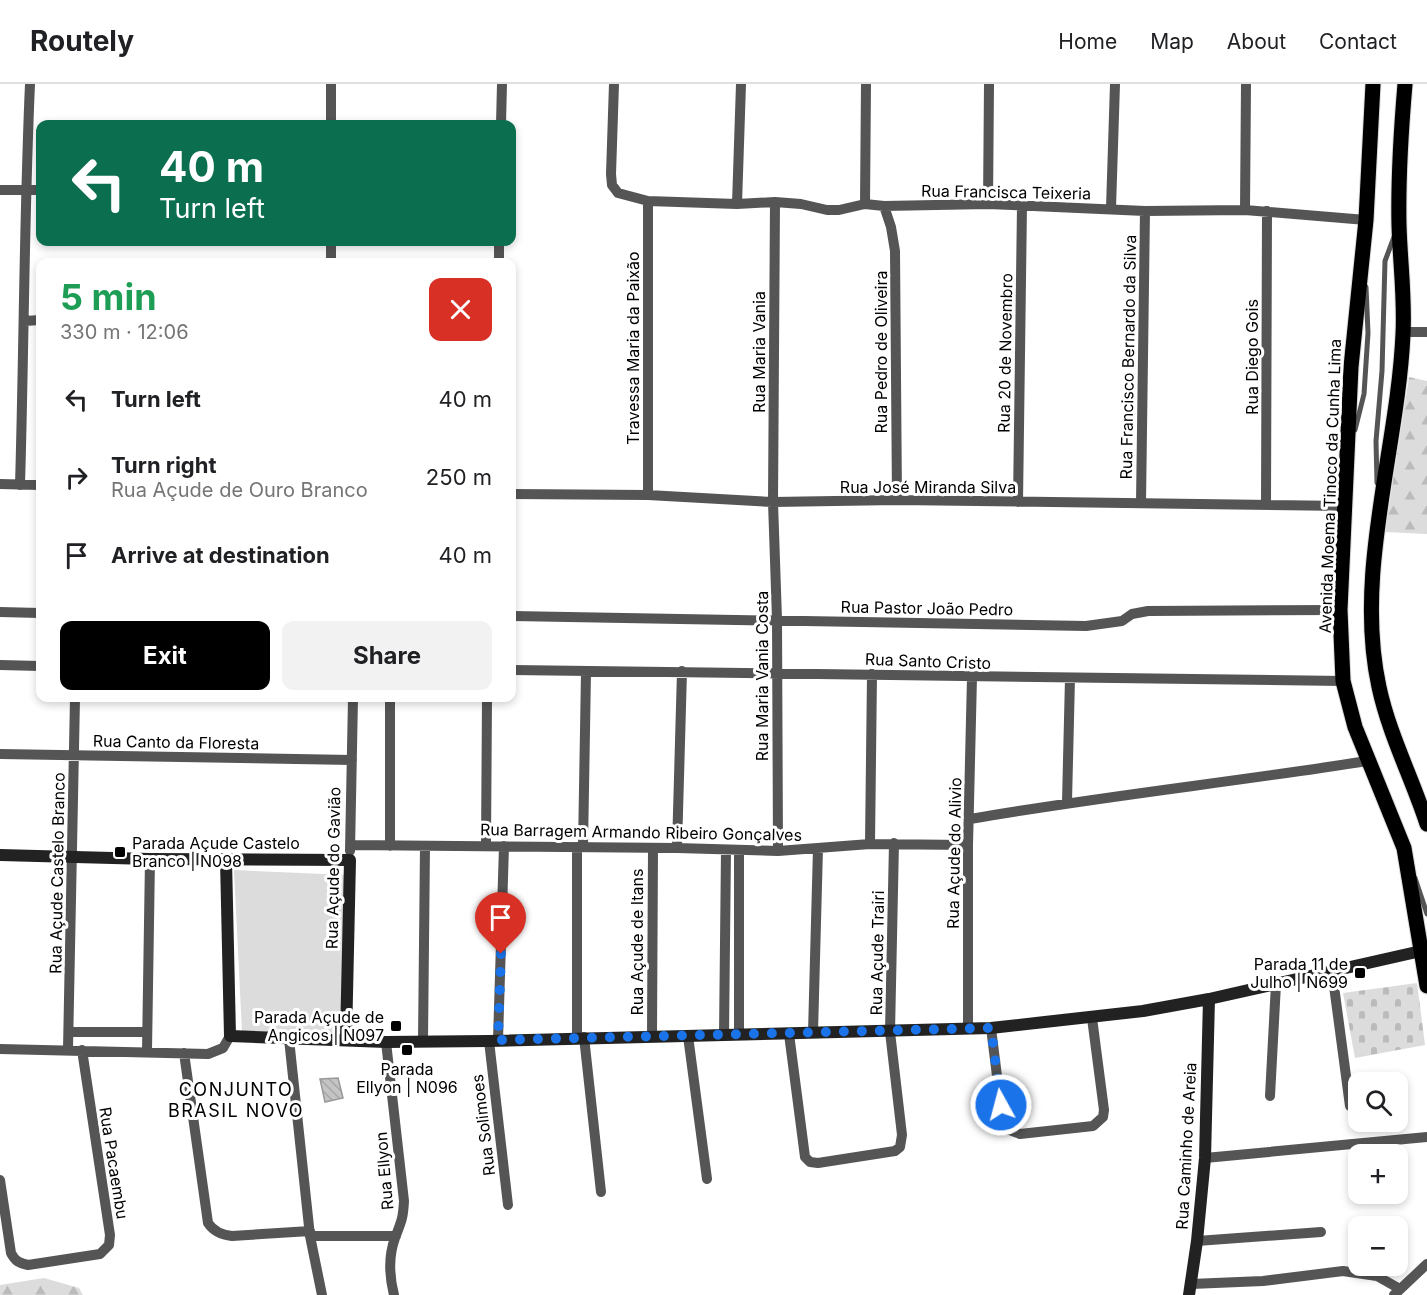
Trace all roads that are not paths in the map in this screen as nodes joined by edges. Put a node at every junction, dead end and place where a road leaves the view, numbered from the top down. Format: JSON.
{"nodes":[{"id":1,"x":30,"y":84,"type":"edge"},
{"id":2,"x":331,"y":84,"type":"edge"},
{"id":3,"x":502,"y":84,"type":"edge"},
{"id":4,"x":614,"y":84,"type":"edge"},
{"id":5,"x":741,"y":84,"type":"edge"},
{"id":6,"x":866,"y":84,"type":"edge"},
{"id":7,"x":988,"y":84,"type":"edge"},
{"id":8,"x":1115,"y":84,"type":"edge"},
{"id":9,"x":1246,"y":84,"type":"edge"},
{"id":10,"x":1373,"y":84,"type":"edge"},
{"id":11,"x":1405,"y":84,"type":"edge"},
{"id":12,"x":331,"y":120,"type":"edge"},
{"id":13,"x":501,"y":120,"type":"edge"},
{"id":14,"x":0,"y":190,"type":"edge"},
{"id":15,"x":36,"y":190,"type":"edge"},
{"id":16,"x":26,"y":191,"type":"junction"},
{"id":17,"x":648,"y":201,"type":"junction"},
{"id":18,"x":775,"y":202,"type":"junction"},
{"id":19,"x":737,"y":204,"type":"junction"},
{"id":20,"x":866,"y":204,"type":"junction"},
{"id":21,"x":988,"y":204,"type":"junction"},
{"id":22,"x":1022,"y":205,"type":"junction"},
{"id":23,"x":884,"y":206,"type":"junction"},
{"id":24,"x":1111,"y":208,"type":"junction"},
{"id":25,"x":1245,"y":210,"type":"junction"},
{"id":26,"x":1145,"y":211,"type":"junction"},
{"id":27,"x":1268,"y":211,"type":"junction"},
{"id":28,"x":1366,"y":220,"type":"junction"},
{"id":29,"x":1399,"y":224,"type":"junction"},
{"id":30,"x":36,"y":320,"type":"edge"},
{"id":31,"x":25,"y":321,"type":"junction"},
{"id":32,"x":1403,"y":332,"type":"junction"},
{"id":33,"x":1427,"y":332,"type":"edge"},
{"id":34,"x":0,"y":484,"type":"edge"},
{"id":35,"x":20,"y":485,"type":"junction"},
{"id":36,"x":36,"y":485,"type":"edge"},
{"id":37,"x":516,"y":494,"type":"edge"},
{"id":38,"x":648,"y":495,"type":"junction"},
{"id":39,"x":897,"y":500,"type":"junction"},
{"id":40,"x":772,"y":502,"type":"junction"},
{"id":41,"x":1018,"y":502,"type":"junction"},
{"id":42,"x":1141,"y":503,"type":"junction"},
{"id":43,"x":1266,"y":504,"type":"junction"},
{"id":44,"x":1345,"y":506,"type":"junction"},
{"id":45,"x":1378,"y":521,"type":"junction"},
{"id":46,"x":1340,"y":610,"type":"junction"},
{"id":47,"x":0,"y":612,"type":"edge"},
{"id":48,"x":36,"y":613,"type":"edge"},
{"id":49,"x":516,"y":616,"type":"edge"},
{"id":50,"x":777,"y":619,"type":"junction"},
{"id":51,"x":0,"y":665,"type":"edge"},
{"id":52,"x":36,"y":666,"type":"edge"},
{"id":53,"x":516,"y":670,"type":"edge"},
{"id":54,"x":682,"y":671,"type":"junction"},
{"id":55,"x":586,"y":672,"type":"junction"},
{"id":56,"x":777,"y":672,"type":"junction"},
{"id":57,"x":872,"y":674,"type":"junction"},
{"id":58,"x":972,"y":677,"type":"junction"},
{"id":59,"x":1070,"y":678,"type":"junction"},
{"id":60,"x":1343,"y":681,"type":"junction"},
{"id":61,"x":75,"y":702,"type":"edge"},
{"id":62,"x":352,"y":702,"type":"edge"},
{"id":63,"x":390,"y":702,"type":"edge"},
{"id":64,"x":487,"y":702,"type":"edge"},
{"id":65,"x":0,"y":754,"type":"edge"},
{"id":66,"x":74,"y":755,"type":"junction"},
{"id":67,"x":352,"y":760,"type":"junction"},
{"id":68,"x":1367,"y":761,"type":"junction"},
{"id":69,"x":1067,"y":802,"type":"junction"},
{"id":70,"x":970,"y":819,"type":"junction"},
{"id":71,"x":1427,"y":824,"type":"edge"},
{"id":72,"x":870,"y":843,"type":"junction"},
{"id":73,"x":894,"y":843,"type":"junction"},
{"id":74,"x":350,"y":845,"type":"junction"},
{"id":75,"x":486,"y":845,"type":"junction"},
{"id":76,"x":968,"y":845,"type":"junction"},
{"id":77,"x":390,"y":846,"type":"junction"},
{"id":78,"x":425,"y":846,"type":"junction"},
{"id":79,"x":504,"y":846,"type":"junction"},
{"id":80,"x":580,"y":847,"type":"junction"},
{"id":81,"x":653,"y":848,"type":"junction"},
{"id":82,"x":677,"y":848,"type":"junction"},
{"id":83,"x":818,"y":848,"type":"junction"},
{"id":84,"x":1404,"y":848,"type":"junction"},
{"id":85,"x":726,"y":850,"type":"junction"},
{"id":86,"x":739,"y":850,"type":"junction"},
{"id":87,"x":778,"y":851,"type":"junction"},
{"id":88,"x":0,"y":855,"type":"edge"},
{"id":89,"x":73,"y":857,"type":"junction"},
{"id":90,"x":150,"y":860,"type":"junction"},
{"id":91,"x":226,"y":860,"type":"junction"},
{"id":92,"x":350,"y":860,"type":"junction"},
{"id":93,"x":1427,"y":914,"type":"edge"},
{"id":94,"x":1421,"y":951,"type":"junction"},
{"id":95,"x":1332,"y":971,"type":"junction"},
{"id":96,"x":1276,"y":984,"type":"junction"},
{"id":97,"x":1427,"y":986,"type":"edge"},
{"id":98,"x":1209,"y":999,"type":"junction"},
{"id":99,"x":1092,"y":1018,"type":"junction"},
{"id":100,"x":991,"y":1028,"type":"junction"},
{"id":101,"x":968,"y":1029,"type":"junction"},
{"id":102,"x":69,"y":1032,"type":"junction"},
{"id":103,"x":146,"y":1032,"type":"junction"},
{"id":104,"x":890,"y":1032,"type":"junction"},
{"id":105,"x":813,"y":1033,"type":"junction"},
{"id":106,"x":789,"y":1034,"type":"junction"},
{"id":107,"x":652,"y":1035,"type":"junction"},
{"id":108,"x":739,"y":1035,"type":"junction"},
{"id":109,"x":230,"y":1036,"type":"junction"},
{"id":110,"x":688,"y":1036,"type":"junction"},
{"id":111,"x":724,"y":1036,"type":"junction"},
{"id":112,"x":581,"y":1037,"type":"junction"},
{"id":113,"x":289,"y":1039,"type":"junction"},
{"id":114,"x":346,"y":1039,"type":"junction"},
{"id":115,"x":493,"y":1040,"type":"junction"},
{"id":116,"x":423,"y":1041,"type":"junction"},
{"id":117,"x":386,"y":1042,"type":"junction"},
{"id":118,"x":0,"y":1049,"type":"edge"},
{"id":119,"x":68,"y":1050,"type":"junction"},
{"id":120,"x":82,"y":1050,"type":"junction"},
{"id":121,"x":147,"y":1051,"type":"junction"},
{"id":122,"x":184,"y":1053,"type":"junction"},
{"id":123,"x":1348,"y":1091,"type":"edge"},
{"id":124,"x":1270,"y":1096,"type":"dead end"},
{"id":125,"x":1427,"y":1137,"type":"edge"},
{"id":126,"x":1205,"y":1158,"type":"junction"},
{"id":127,"x":707,"y":1179,"type":"dead end"},
{"id":128,"x":0,"y":1180,"type":"edge"},
{"id":129,"x":601,"y":1191,"type":"dead end"},
{"id":130,"x":508,"y":1205,"type":"dead end"},
{"id":131,"x":1321,"y":1232,"type":"dead end"},
{"id":132,"x":310,"y":1233,"type":"junction"},
{"id":133,"x":396,"y":1236,"type":"junction"},
{"id":134,"x":1197,"y":1241,"type":"junction"},
{"id":135,"x":1427,"y":1264,"type":"edge"},
{"id":136,"x":1190,"y":1290,"type":"edge"},
{"id":137,"x":1397,"y":1292,"type":"edge"},
{"id":138,"x":322,"y":1295,"type":"edge"},
{"id":139,"x":394,"y":1295,"type":"edge"}],
"edges":[{"from":1,"to":16,"type":"street"},
{"from":2,"to":12,"type":"street"},
{"from":3,"to":13,"type":"street"},
{"from":4,"to":17,"type":"street","name":"Rua Francisca Teixeria"},
{"from":5,"to":19,"type":"street"},
{"from":6,"to":20,"type":"street"},
{"from":7,"to":21,"type":"street"},
{"from":8,"to":24,"type":"street"},
{"from":9,"to":25,"type":"street"},
{"from":10,"to":28,"type":"main road","name":"Avenida Moema Tinoco da Cunha Lima"},
{"from":11,"to":29,"type":"main road"},
{"from":14,"to":16,"type":"street"},
{"from":15,"to":16,"type":"street"},
{"from":16,"to":31,"type":"street"},
{"from":17,"to":19,"type":"street","name":"Rua Francisca Teixeria"},
{"from":17,"to":38,"type":"street","name":"Travessa Maria da Paixão"},
{"from":18,"to":19,"type":"street","name":"Rua Francisca Teixeria"},
{"from":18,"to":20,"type":"street","name":"Rua Francisca Teixeria"},
{"from":18,"to":40,"type":"street","name":"Rua Maria Vania"},
{"from":20,"to":23,"type":"street","name":"Rua Francisca Teixeria"},
{"from":21,"to":22,"type":"street","name":"Rua Francisca Teixeria"},
{"from":21,"to":23,"type":"street","name":"Rua Francisca Teixeria"},
{"from":22,"to":24,"type":"street","name":"Rua Francisca Teixeria"},
{"from":22,"to":41,"type":"street","name":"Rua 20 de Novembro"},
{"from":23,"to":39,"type":"street","name":"Rua Pedro de Oliveira"},
{"from":24,"to":26,"type":"street","name":"Rua Francisca Teixeria"},
{"from":25,"to":26,"type":"street","name":"Rua Francisca Teixeria"},
{"from":25,"to":27,"type":"street","name":"Rua Francisca Teixeria"},
{"from":26,"to":42,"type":"street","name":"Rua Francisco Bernardo da Silva"},
{"from":27,"to":28,"type":"street","name":"Rua Francisca Teixeria"},
{"from":27,"to":43,"type":"street","name":"Rua Diego Gois"},
{"from":28,"to":44,"type":"main road","name":"Avenida Moema Tinoco da Cunha Lima"},
{"from":29,"to":32,"type":"main road"},
{"from":29,"to":45,"type":"lane"},
{"from":30,"to":31,"type":"street"},
{"from":31,"to":35,"type":"street"},
{"from":32,"to":33,"type":"street"},
{"from":32,"to":45,"type":"main road"},
{"from":34,"to":35,"type":"street"},
{"from":35,"to":36,"type":"street"},
{"from":37,"to":38,"type":"street","name":"Rua José Miranda Silva"},
{"from":38,"to":40,"type":"street","name":"Rua José Miranda Silva"},
{"from":39,"to":40,"type":"street","name":"Rua José Miranda Silva"},
{"from":39,"to":41,"type":"street","name":"Rua José Miranda Silva"},
{"from":40,"to":50,"type":"street","name":"Rua Maria Vania Costa"},
{"from":41,"to":42,"type":"street","name":"Rua José Miranda Silva"},
{"from":42,"to":43,"type":"street","name":"Rua José Miranda Silva"},
{"from":43,"to":44,"type":"street","name":"Rua José Miranda Silva"},
{"from":44,"to":46,"type":"main road","name":"Avenida Moema Tinoco da Cunha Lima"},
{"from":45,"to":71,"type":"main road"},
{"from":46,"to":50,"type":"street","name":"Rua Pastor João Pedro"},
{"from":46,"to":60,"type":"main road","name":"Avenida Moema Tinoco da Cunha Lima"},
{"from":47,"to":48,"type":"street"},
{"from":49,"to":50,"type":"street","name":"Rua Pastor João Pedro"},
{"from":50,"to":56,"type":"street","name":"Rua Maria Vania Costa"},
{"from":51,"to":52,"type":"street"},
{"from":53,"to":55,"type":"street","name":"Rua Santo Cristo"},
{"from":54,"to":55,"type":"street","name":"Rua Santo Cristo"},
{"from":54,"to":56,"type":"street","name":"Rua Santo Cristo"},
{"from":54,"to":82,"type":"street"},
{"from":55,"to":80,"type":"street"},
{"from":56,"to":57,"type":"street","name":"Rua Santo Cristo"},
{"from":56,"to":87,"type":"street","name":"Rua Maria Vania Costa"},
{"from":57,"to":58,"type":"street","name":"Rua Santo Cristo"},
{"from":57,"to":72,"type":"street"},
{"from":58,"to":59,"type":"street","name":"Rua Santo Cristo"},
{"from":58,"to":70,"type":"street","name":"Rua Açude do Alivio"},
{"from":59,"to":60,"type":"street","name":"Rua Santo Cristo"},
{"from":59,"to":69,"type":"street"},
{"from":60,"to":68,"type":"main road","name":"Avenida Moema Tinoco da Cunha Lima"},
{"from":61,"to":66,"type":"street","name":"Rua Açude Castelo Branco"},
{"from":62,"to":67,"type":"street","name":"Rua Açude do Gavião"},
{"from":63,"to":77,"type":"street"},
{"from":64,"to":75,"type":"street"},
{"from":65,"to":66,"type":"street","name":"Rua Canto da Floresta"},
{"from":66,"to":67,"type":"street","name":"Rua Canto da Floresta"},
{"from":66,"to":89,"type":"street","name":"Rua Açude Castelo Branco"},
{"from":67,"to":74,"type":"street","name":"Rua Açude do Gavião"},
{"from":68,"to":69,"type":"street"},
{"from":68,"to":84,"type":"main road","name":"Avenida Moema Tinoco da Cunha Lima"},
{"from":69,"to":70,"type":"street"},
{"from":70,"to":76,"type":"street","name":"Rua Açude do Alivio"},
{"from":72,"to":73,"type":"street","name":"Rua Barragem Armando Ribeiro Gonçalves"},
{"from":72,"to":83,"type":"street","name":"Rua Barragem Armando Ribeiro Gonçalves"},
{"from":73,"to":76,"type":"street","name":"Rua Barragem Armando Ribeiro Gonçalves"},
{"from":73,"to":104,"type":"street","name":"Rua Açude Trairi"},
{"from":74,"to":77,"type":"street","name":"Rua Barragem Armando Ribeiro Gonçalves"},
{"from":74,"to":92,"type":"street","name":"Rua Açude do Gavião"},
{"from":75,"to":78,"type":"street","name":"Rua Barragem Armando Ribeiro Gonçalves"},
{"from":75,"to":79,"type":"street","name":"Rua Barragem Armando Ribeiro Gonçalves"},
{"from":76,"to":101,"type":"street","name":"Rua Açude do Alivio"},
{"from":77,"to":78,"type":"street","name":"Rua Barragem Armando Ribeiro Gonçalves"},
{"from":78,"to":116,"type":"street"},
{"from":79,"to":80,"type":"street","name":"Rua Barragem Armando Ribeiro Gonçalves"},
{"from":79,"to":115,"type":"street","name":"Rua Solimoes"},
{"from":80,"to":81,"type":"street","name":"Rua Barragem Armando Ribeiro Gonçalves"},
{"from":80,"to":112,"type":"street"},
{"from":81,"to":82,"type":"street","name":"Rua Barragem Armando Ribeiro Gonçalves"},
{"from":81,"to":107,"type":"street","name":"Rua Açude de Itans"},
{"from":82,"to":85,"type":"street","name":"Rua Barragem Armando Ribeiro Gonçalves"},
{"from":83,"to":87,"type":"street","name":"Rua Barragem Armando Ribeiro Gonçalves"},
{"from":83,"to":105,"type":"street"},
{"from":84,"to":93,"type":"lane"},
{"from":84,"to":94,"type":"main road","name":"Avenida Moema Tinoco da Cunha Lima"},
{"from":85,"to":86,"type":"street","name":"Rua Barragem Armando Ribeiro Gonçalves"},
{"from":85,"to":111,"type":"street"},
{"from":86,"to":87,"type":"street","name":"Rua Barragem Armando Ribeiro Gonçalves"},
{"from":86,"to":108,"type":"street"},
{"from":88,"to":89,"type":"street"},
{"from":89,"to":90,"type":"street"},
{"from":89,"to":102,"type":"street","name":"Rua Açude Castelo Branco"},
{"from":90,"to":91,"type":"street"},
{"from":90,"to":103,"type":"street"},
{"from":91,"to":92,"type":"street"},
{"from":91,"to":109,"type":"street"},
{"from":92,"to":114,"type":"street","name":"Rua Açude do Gavião"},
{"from":94,"to":95,"type":"street"},
{"from":94,"to":97,"type":"main road","name":"Avenida Moema Tinoco da Cunha Lima"},
{"from":95,"to":96,"type":"street"},
{"from":95,"to":123,"type":"street"},
{"from":96,"to":98,"type":"street"},
{"from":96,"to":124,"type":"street"},
{"from":98,"to":99,"type":"street"},
{"from":98,"to":126,"type":"street","name":"Rua Caminho de Areia"},
{"from":99,"to":100,"type":"street"},
{"from":99,"to":100,"type":"street"},
{"from":100,"to":101,"type":"street"},
{"from":101,"to":104,"type":"street"},
{"from":102,"to":103,"type":"street"},
{"from":102,"to":119,"type":"street","name":"Rua Açude Castelo Branco"},
{"from":103,"to":121,"type":"street"},
{"from":104,"to":105,"type":"street"},
{"from":104,"to":106,"type":"street","name":"Rua Açude Trairi"},
{"from":105,"to":106,"type":"street"},
{"from":106,"to":108,"type":"street"},
{"from":107,"to":110,"type":"street"},
{"from":107,"to":112,"type":"street"},
{"from":108,"to":111,"type":"street"},
{"from":109,"to":113,"type":"street"},
{"from":109,"to":122,"type":"street"},
{"from":110,"to":111,"type":"street"},
{"from":110,"to":127,"type":"street"},
{"from":112,"to":115,"type":"street"},
{"from":112,"to":129,"type":"street"},
{"from":113,"to":114,"type":"street"},
{"from":113,"to":132,"type":"street"},
{"from":114,"to":117,"type":"street"},
{"from":115,"to":116,"type":"street"},
{"from":115,"to":130,"type":"street","name":"Rua Solimoes"},
{"from":116,"to":117,"type":"street"},
{"from":117,"to":133,"type":"street","name":"Rua Ellyon"},
{"from":118,"to":119,"type":"street"},
{"from":119,"to":120,"type":"street"},
{"from":120,"to":121,"type":"street"},
{"from":120,"to":128,"type":"street","name":"Rua Pacaembu"},
{"from":121,"to":122,"type":"street"},
{"from":122,"to":132,"type":"street"},
{"from":125,"to":126,"type":"street"},
{"from":126,"to":134,"type":"street","name":"Rua Caminho de Areia"},
{"from":131,"to":134,"type":"street"},
{"from":132,"to":133,"type":"street"},
{"from":132,"to":138,"type":"street"},
{"from":133,"to":139,"type":"street","name":"Rua Ellyon"},
{"from":134,"to":136,"type":"street","name":"Rua Caminho de Areia"},
{"from":135,"to":137,"type":"street"},
{"from":136,"to":137,"type":"street"}]}
